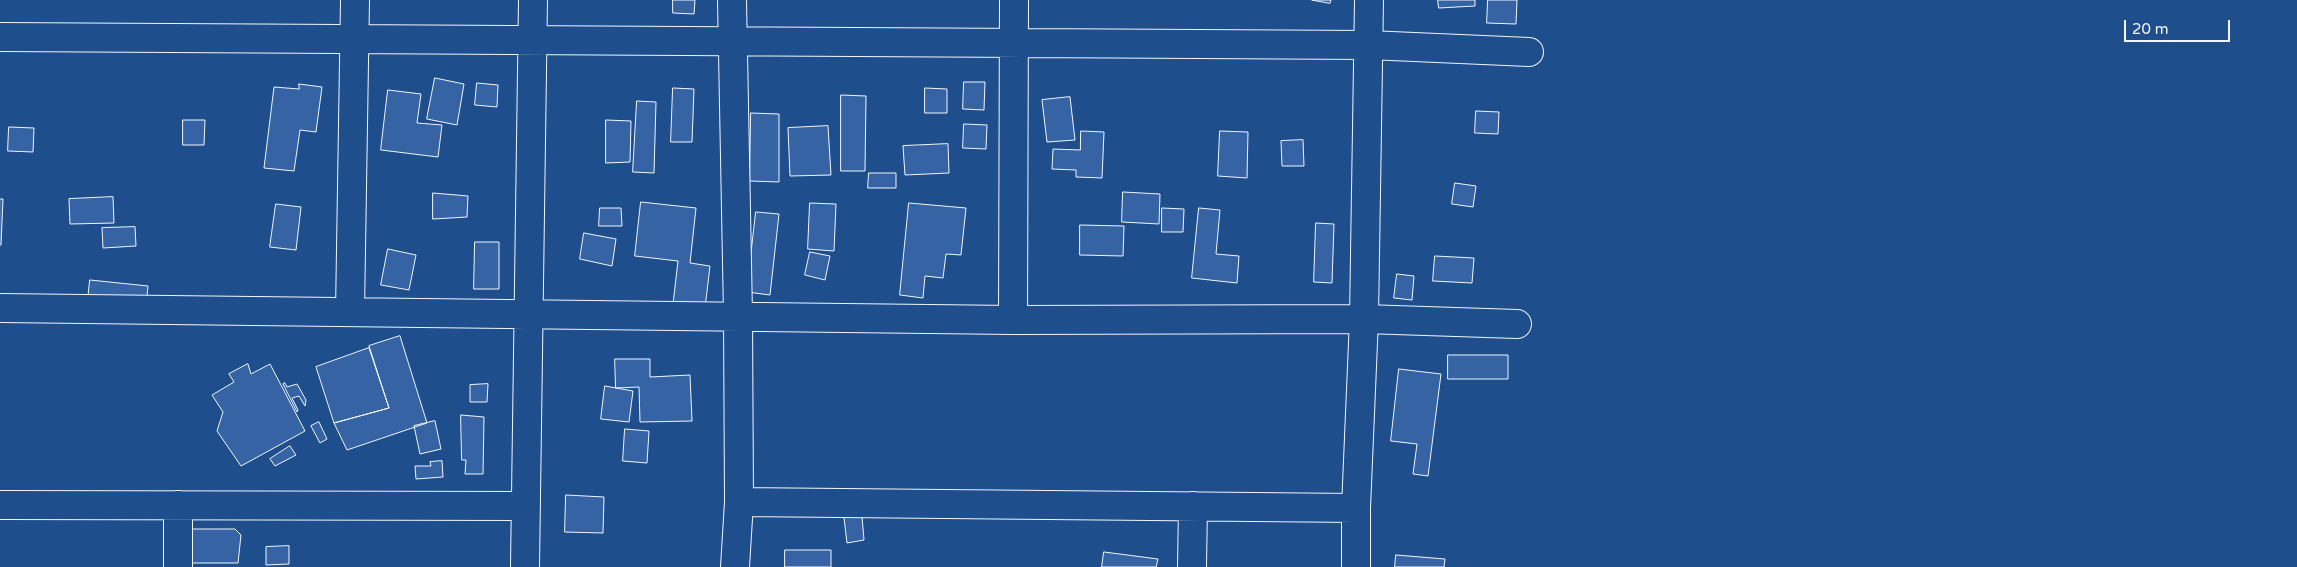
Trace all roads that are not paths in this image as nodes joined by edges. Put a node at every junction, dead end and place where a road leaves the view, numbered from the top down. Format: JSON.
{"nodes":[{"id":1,"x":355,"y":0,"type":"edge"},
{"id":2,"x":533,"y":0,"type":"edge"},
{"id":3,"x":732,"y":0,"type":"edge"},
{"id":4,"x":1014,"y":0,"type":"edge"},
{"id":5,"x":1369,"y":0,"type":"edge"},
{"id":6,"x":0,"y":37,"type":"edge"},
{"id":7,"x":355,"y":39,"type":"junction"},
{"id":8,"x":532,"y":41,"type":"junction"},
{"id":9,"x":733,"y":42,"type":"junction"},
{"id":10,"x":1015,"y":42,"type":"junction"},
{"id":11,"x":1368,"y":45,"type":"junction"},
{"id":12,"x":1529,"y":52,"type":"dead end"},
{"id":13,"x":0,"y":308,"type":"edge"},
{"id":14,"x":350,"y":312,"type":"junction"},
{"id":15,"x":738,"y":315,"type":"junction"},
{"id":16,"x":528,"y":316,"type":"junction"},
{"id":17,"x":1364,"y":319,"type":"junction"},
{"id":18,"x":1013,"y":320,"type":"junction"},
{"id":19,"x":1517,"y":324,"type":"dead end"},
{"id":20,"x":739,"y":502,"type":"junction"},
{"id":21,"x":0,"y":504,"type":"edge"},
{"id":22,"x":178,"y":505,"type":"junction"},
{"id":23,"x":526,"y":506,"type":"junction"},
{"id":24,"x":1193,"y":506,"type":"junction"},
{"id":25,"x":1356,"y":508,"type":"junction"},
{"id":26,"x":178,"y":567,"type":"edge"},
{"id":27,"x":525,"y":567,"type":"edge"},
{"id":28,"x":735,"y":567,"type":"edge"},
{"id":29,"x":1192,"y":567,"type":"edge"},
{"id":30,"x":1356,"y":567,"type":"edge"}],
"edges":[{"from":1,"to":7,"type":"street"},
{"from":2,"to":8,"type":"street"},
{"from":3,"to":9,"type":"street"},
{"from":4,"to":10,"type":"street"},
{"from":5,"to":11,"type":"street"},
{"from":6,"to":7,"type":"street"},
{"from":7,"to":8,"type":"street"},
{"from":7,"to":14,"type":"street"},
{"from":8,"to":9,"type":"street"},
{"from":8,"to":16,"type":"street"},
{"from":9,"to":10,"type":"street"},
{"from":9,"to":15,"type":"street"},
{"from":10,"to":11,"type":"street"},
{"from":10,"to":18,"type":"street"},
{"from":11,"to":12,"type":"street"},
{"from":11,"to":17,"type":"street"},
{"from":13,"to":14,"type":"street"},
{"from":14,"to":16,"type":"street"},
{"from":15,"to":16,"type":"street"},
{"from":15,"to":18,"type":"street"},
{"from":15,"to":20,"type":"street"},
{"from":16,"to":23,"type":"street"},
{"from":17,"to":18,"type":"street"},
{"from":17,"to":19,"type":"street"},
{"from":17,"to":25,"type":"street"},
{"from":20,"to":24,"type":"street"},
{"from":20,"to":28,"type":"street"},
{"from":21,"to":22,"type":"street"},
{"from":22,"to":23,"type":"street"},
{"from":22,"to":26,"type":"street"},
{"from":23,"to":27,"type":"street"},
{"from":24,"to":25,"type":"street"},
{"from":24,"to":29,"type":"street"},
{"from":25,"to":30,"type":"street"}]}
